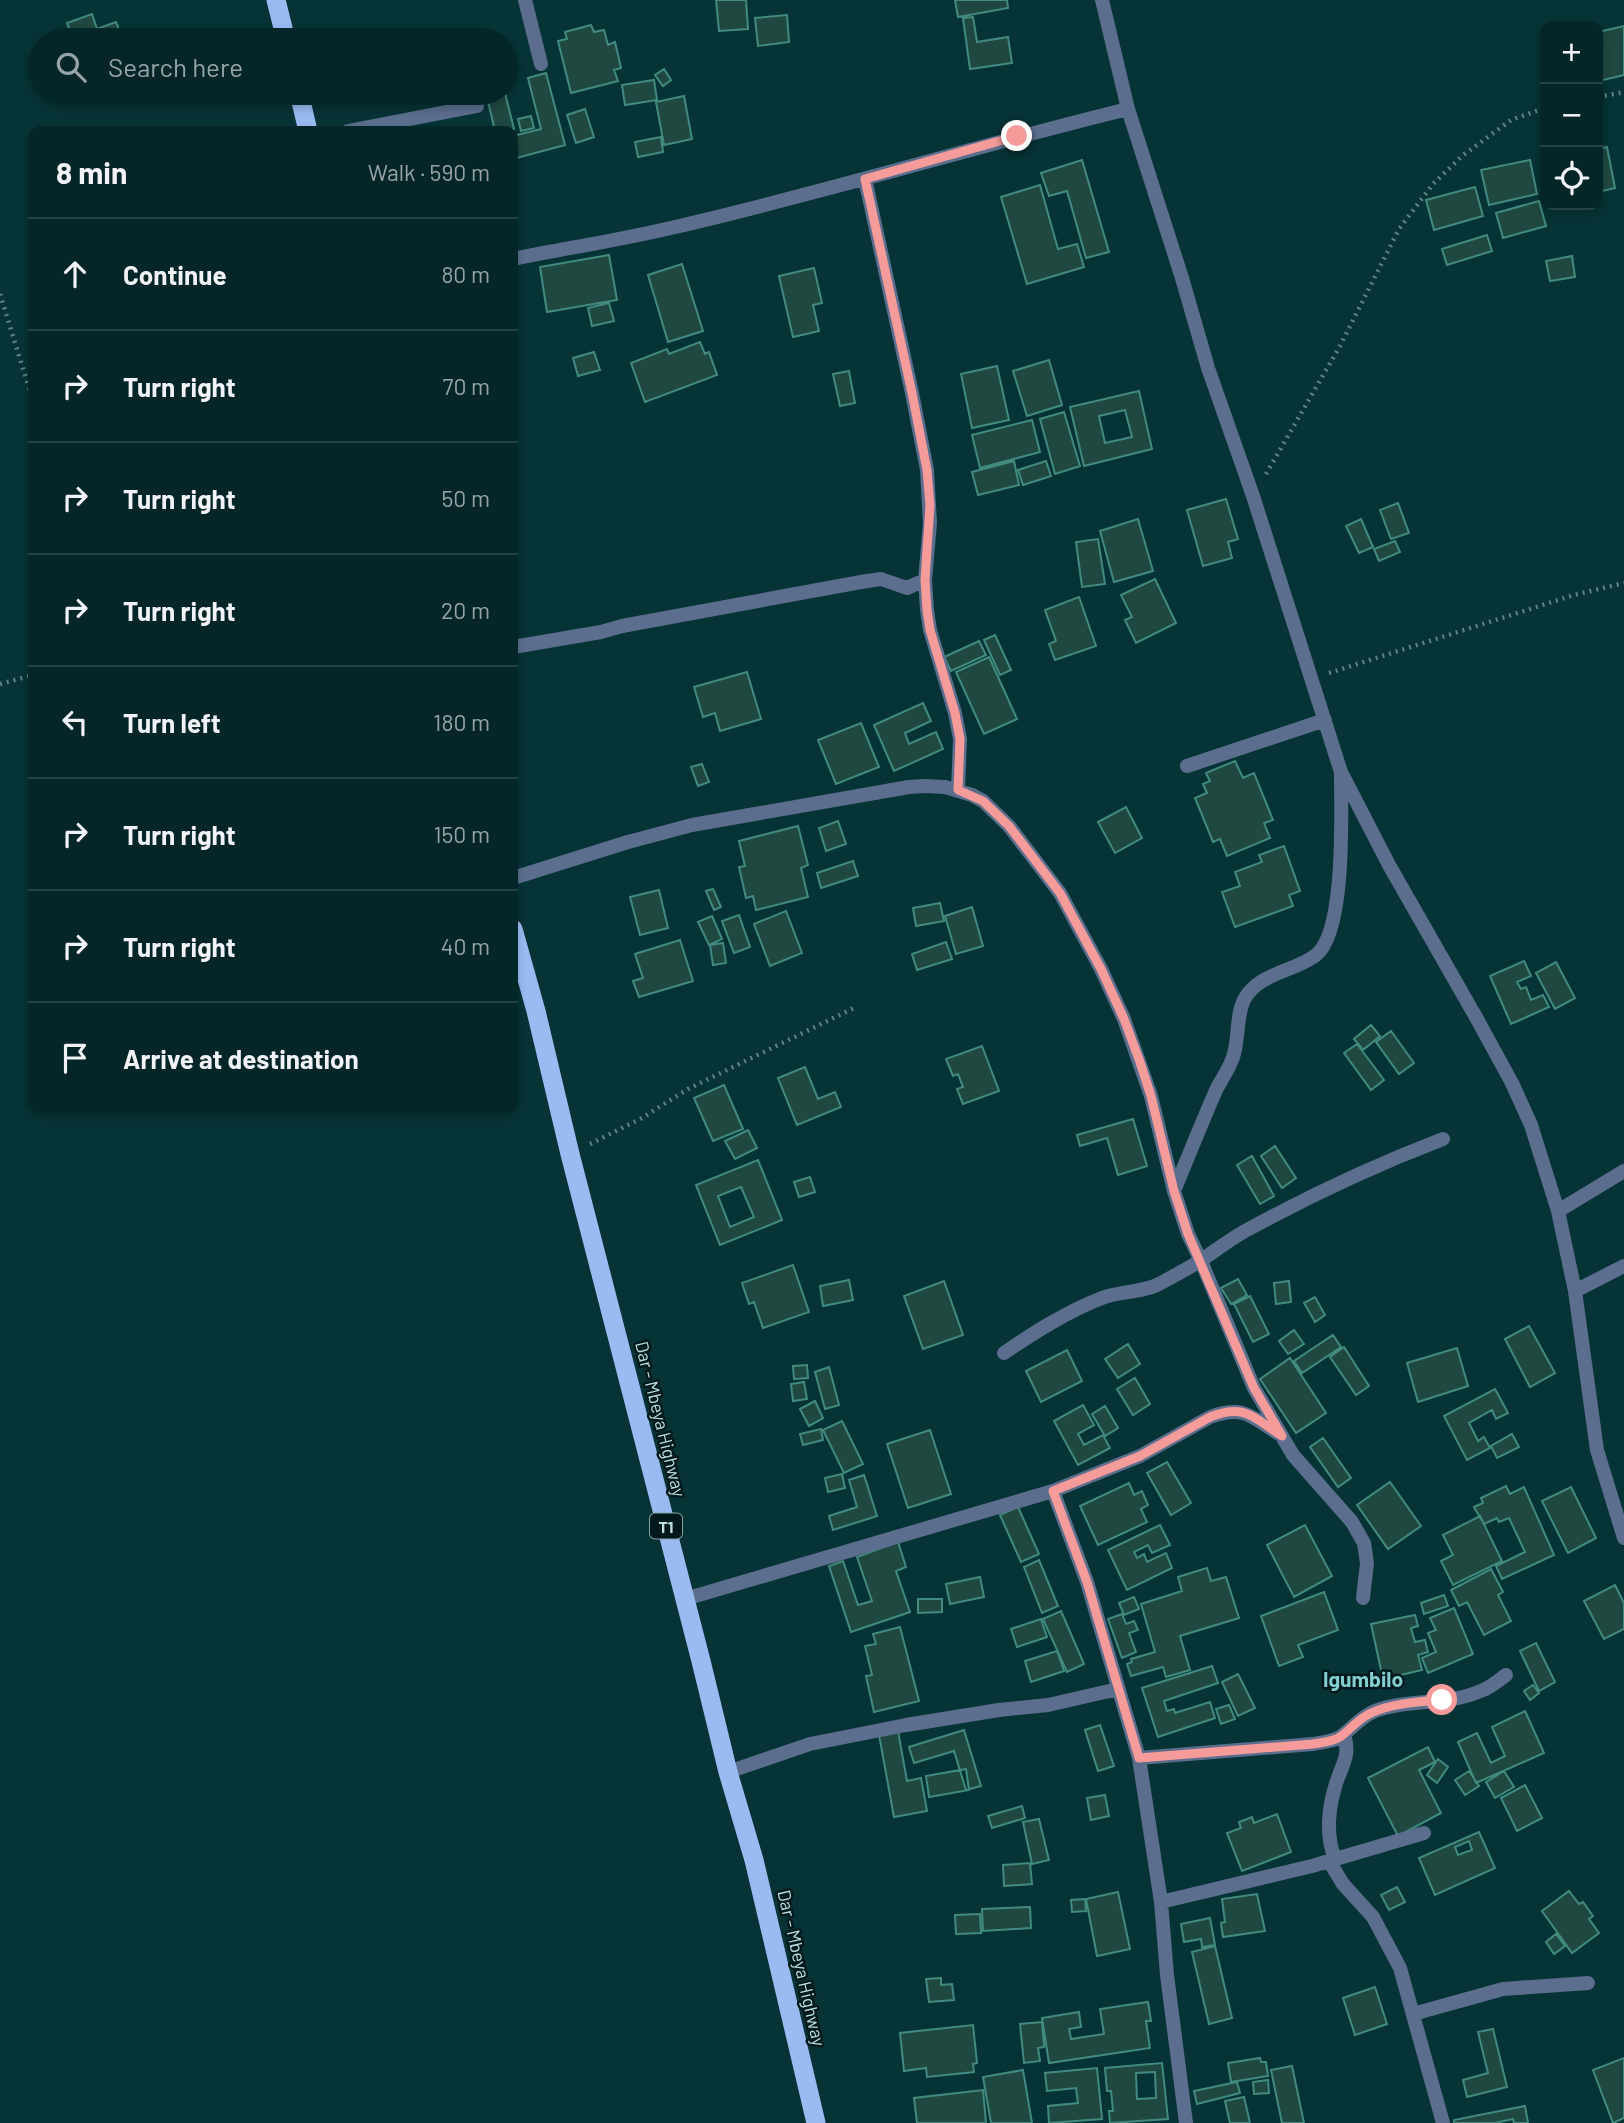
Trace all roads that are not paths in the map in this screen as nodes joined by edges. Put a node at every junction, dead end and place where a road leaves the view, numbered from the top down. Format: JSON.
{"nodes":[{"id":1,"x":276,"y":0,"type":"edge"},
{"id":2,"x":525,"y":0,"type":"edge"},
{"id":3,"x":1102,"y":0,"type":"edge"},
{"id":4,"x":283,"y":28,"type":"edge"},
{"id":5,"x":541,"y":64,"type":"dead end"},
{"id":6,"x":302,"y":105,"type":"edge"},
{"id":7,"x":477,"y":106,"type":"dead end"},
{"id":8,"x":1128,"y":109,"type":"junction"},
{"id":9,"x":307,"y":126,"type":"edge"},
{"id":10,"x":374,"y":126,"type":"edge"},
{"id":11,"x":865,"y":179,"type":"junction"},
{"id":12,"x":518,"y":258,"type":"edge"},
{"id":13,"x":925,"y":580,"type":"junction"},
{"id":14,"x":518,"y":646,"type":"edge"},
{"id":15,"x":1325,"y":720,"type":"junction"},
{"id":16,"x":1187,"y":766,"type":"dead end"},
{"id":17,"x":1341,"y":772,"type":"junction"},
{"id":18,"x":958,"y":790,"type":"junction"},
{"id":19,"x":518,"y":876,"type":"edge"},
{"id":20,"x":518,"y":947,"type":"edge"},
{"id":21,"x":1443,"y":1139,"type":"dead end"},
{"id":22,"x":1624,"y":1171,"type":"edge"},
{"id":23,"x":1174,"y":1191,"type":"junction"},
{"id":24,"x":1558,"y":1210,"type":"junction"},
{"id":25,"x":1201,"y":1261,"type":"junction"},
{"id":26,"x":1624,"y":1266,"type":"edge"},
{"id":27,"x":1575,"y":1291,"type":"junction"},
{"id":28,"x":1004,"y":1353,"type":"dead end"},
{"id":29,"x":1282,"y":1436,"type":"junction"},
{"id":30,"x":1053,"y":1491,"type":"junction"},
{"id":31,"x":1624,"y":1538,"type":"edge"},
{"id":32,"x":1363,"y":1598,"type":"dead end"},
{"id":33,"x":685,"y":1599,"type":"junction"},
{"id":34,"x":1506,"y":1675,"type":"dead end"},
{"id":35,"x":1118,"y":1689,"type":"junction"},
{"id":36,"x":1344,"y":1734,"type":"junction"},
{"id":37,"x":1139,"y":1758,"type":"junction"},
{"id":38,"x":728,"y":1772,"type":"junction"},
{"id":39,"x":1424,"y":1833,"type":"dead end"},
{"id":40,"x":1332,"y":1860,"type":"junction"},
{"id":41,"x":1161,"y":1902,"type":"junction"},
{"id":42,"x":1588,"y":1983,"type":"dead end"},
{"id":43,"x":1413,"y":2014,"type":"junction"},
{"id":44,"x":816,"y":2123,"type":"edge"},
{"id":45,"x":1186,"y":2123,"type":"edge"},
{"id":46,"x":1444,"y":2123,"type":"edge"}],
"edges":[{"from":1,"to":4,"type":"highway"},
{"from":2,"to":5,"type":"street"},
{"from":3,"to":8,"type":"street"},
{"from":6,"to":9,"type":"highway"},
{"from":7,"to":10,"type":"street"},
{"from":8,"to":11,"type":"street"},
{"from":8,"to":15,"type":"street"},
{"from":11,"to":12,"type":"street"},
{"from":11,"to":13,"type":"street"},
{"from":13,"to":14,"type":"street"},
{"from":13,"to":18,"type":"street"},
{"from":15,"to":16,"type":"street"},
{"from":15,"to":17,"type":"street"},
{"from":17,"to":23,"type":"street"},
{"from":17,"to":24,"type":"street"},
{"from":18,"to":19,"type":"street"},
{"from":18,"to":23,"type":"street"},
{"from":20,"to":33,"type":"highway","name":"Dar - Mbeya Highway","number":"T1"},
{"from":21,"to":25,"type":"street"},
{"from":22,"to":24,"type":"street"},
{"from":23,"to":25,"type":"street"},
{"from":24,"to":27,"type":"street"},
{"from":25,"to":28,"type":"street"},
{"from":25,"to":29,"type":"street"},
{"from":26,"to":27,"type":"street"},
{"from":27,"to":31,"type":"street"},
{"from":29,"to":30,"type":"street"},
{"from":29,"to":32,"type":"street"},
{"from":30,"to":33,"type":"street"},
{"from":30,"to":35,"type":"street"},
{"from":33,"to":38,"type":"highway","name":"Dar - Mbeya Highway","number":"T1"},
{"from":34,"to":36,"type":"street"},
{"from":35,"to":37,"type":"street"},
{"from":35,"to":38,"type":"street"},
{"from":36,"to":37,"type":"street"},
{"from":36,"to":40,"type":"street"},
{"from":37,"to":41,"type":"street"},
{"from":38,"to":44,"type":"highway","name":"Dar - Mbeya Highway","number":"T1"},
{"from":39,"to":40,"type":"street"},
{"from":40,"to":41,"type":"street"},
{"from":40,"to":43,"type":"street"},
{"from":41,"to":45,"type":"street"},
{"from":42,"to":43,"type":"street"},
{"from":43,"to":46,"type":"street"}]}
